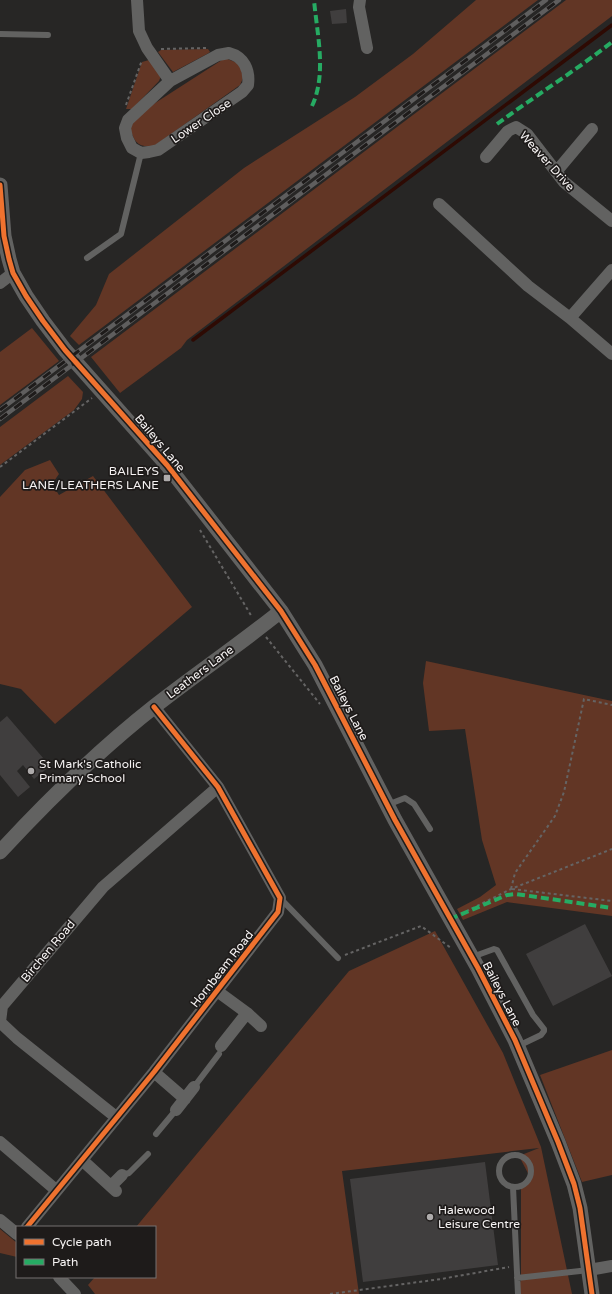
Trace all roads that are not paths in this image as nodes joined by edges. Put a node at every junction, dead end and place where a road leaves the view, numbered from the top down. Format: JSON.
{"nodes":[{"id":1,"x":137,"y":0,"type":"edge"},
{"id":2,"x":360,"y":0,"type":"edge"},
{"id":3,"x":0,"y":34,"type":"edge"},
{"id":4,"x":48,"y":35,"type":"dead end"},
{"id":5,"x":367,"y":48,"type":"dead end"},
{"id":6,"x":170,"y":81,"type":"junction"},
{"id":7,"x":592,"y":129,"type":"dead end"},
{"id":8,"x":141,"y":153,"type":"junction"},
{"id":9,"x":486,"y":157,"type":"dead end"},
{"id":10,"x":556,"y":172,"type":"junction"},
{"id":11,"x":0,"y":185,"type":"edge"},
{"id":12,"x":439,"y":204,"type":"dead end"},
{"id":13,"x":612,"y":221,"type":"edge"},
{"id":14,"x":87,"y":258,"type":"dead end"},
{"id":15,"x":612,"y":270,"type":"edge"},
{"id":16,"x":13,"y":273,"type":"junction"},
{"id":17,"x":0,"y":283,"type":"edge"},
{"id":18,"x":570,"y":318,"type":"junction"},
{"id":19,"x":612,"y":354,"type":"edge"},
{"id":20,"x":281,"y":611,"type":"junction"},
{"id":21,"x":154,"y":707,"type":"junction"},
{"id":22,"x":218,"y":786,"type":"junction"},
{"id":23,"x":387,"y":805,"type":"junction"},
{"id":24,"x":430,"y":829,"type":"dead end"},
{"id":25,"x":0,"y":852,"type":"edge"},
{"id":26,"x":280,"y":898,"type":"junction"},
{"id":27,"x":472,"y":957,"type":"junction"},
{"id":28,"x":338,"y":958,"type":"road end"},
{"id":29,"x":217,"y":991,"type":"junction"},
{"id":30,"x":247,"y":1013,"type":"junction"},
{"id":31,"x":261,"y":1026,"type":"dead end"},
{"id":32,"x":518,"y":1046,"type":"junction"},
{"id":33,"x":220,"y":1050,"type":"joint"},
{"id":34,"x":154,"y":1072,"type":"junction"},
{"id":35,"x":194,"y":1087,"type":"joint"},
{"id":36,"x":185,"y":1099,"type":"junction"},
{"id":37,"x":176,"y":1110,"type":"joint"},
{"id":38,"x":116,"y":1117,"type":"junction"},
{"id":39,"x":156,"y":1134,"type":"dead end"},
{"id":40,"x":0,"y":1142,"type":"edge"},
{"id":41,"x":148,"y":1154,"type":"dead end"},
{"id":42,"x":82,"y":1160,"type":"junction"},
{"id":43,"x":122,"y":1175,"type":"joint"},
{"id":44,"x":513,"y":1187,"type":"junction"},
{"id":45,"x":56,"y":1190,"type":"junction"},
{"id":46,"x":0,"y":1220,"type":"edge"},
{"id":47,"x":27,"y":1226,"type":"edge"},
{"id":48,"x":16,"y":1233,"type":"edge"},
{"id":49,"x":612,"y":1266,"type":"edge"},
{"id":50,"x":589,"y":1270,"type":"junction"},
{"id":51,"x":60,"y":1278,"type":"edge"},
{"id":52,"x":517,"y":1278,"type":"junction"},
{"id":53,"x":75,"y":1294,"type":"edge"},
{"id":54,"x":518,"y":1294,"type":"edge"},
{"id":55,"x":592,"y":1294,"type":"edge"}],
"edges":[{"from":1,"to":6,"type":"street"},
{"from":2,"to":5,"type":"street"},
{"from":3,"to":4,"type":"lane"},
{"from":6,"to":8,"type":"street","name":"Lower Close"},
{"from":6,"to":8,"type":"street","name":"Lower Close"},
{"from":7,"to":10,"type":"street"},
{"from":8,"to":14,"type":"lane"},
{"from":9,"to":10,"type":"street","name":"Weaver Drive"},
{"from":10,"to":13,"type":"street","name":"Weaver Drive"},
{"from":11,"to":16,"type":"street","name":"Baileys Lane"},
{"from":12,"to":18,"type":"street"},
{"from":15,"to":18,"type":"street"},
{"from":16,"to":17,"type":"street"},
{"from":16,"to":20,"type":"street","name":"Baileys Lane"},
{"from":18,"to":19,"type":"street"},
{"from":20,"to":21,"type":"street","name":"Leathers Lane"},
{"from":20,"to":23,"type":"street","name":"Baileys Lane"},
{"from":21,"to":22,"type":"street"},
{"from":21,"to":25,"type":"street","name":"Leathers Lane"},
{"from":22,"to":26,"type":"street"},
{"from":22,"to":38,"type":"street","name":"Birchen Road"},
{"from":23,"to":24,"type":"lane"},
{"from":23,"to":27,"type":"street","name":"Baileys Lane"},
{"from":26,"to":28,"type":"lane"},
{"from":26,"to":29,"type":"street","name":"Hornbeam Road"},
{"from":27,"to":32,"type":"street","name":"Baileys Lane"},
{"from":27,"to":32,"type":"lane"},
{"from":29,"to":30,"type":"street"},
{"from":29,"to":34,"type":"street","name":"Hornbeam Road"},
{"from":30,"to":31,"type":"street"},
{"from":30,"to":33,"type":"street"},
{"from":32,"to":50,"type":"street","name":"Baileys Lane"},
{"from":33,"to":35,"type":"lane"},
{"from":34,"to":36,"type":"street"},
{"from":34,"to":38,"type":"street","name":"Hornbeam Road"},
{"from":35,"to":36,"type":"street"},
{"from":36,"to":37,"type":"street"},
{"from":37,"to":39,"type":"lane"},
{"from":38,"to":42,"type":"street","name":"Hornbeam Road"},
{"from":40,"to":45,"type":"street"},
{"from":41,"to":43,"type":"lane"},
{"from":42,"to":43,"type":"street"},
{"from":42,"to":45,"type":"street","name":"Hornbeam Road"},
{"from":44,"to":44,"type":"lane"},
{"from":44,"to":52,"type":"lane"},
{"from":45,"to":47,"type":"street","name":"Hornbeam Road"},
{"from":46,"to":48,"type":"street"},
{"from":49,"to":50,"type":"street"},
{"from":50,"to":52,"type":"lane"},
{"from":50,"to":55,"type":"street","name":"Baileys Lane"},
{"from":51,"to":53,"type":"street"},
{"from":52,"to":54,"type":"lane"}]}
